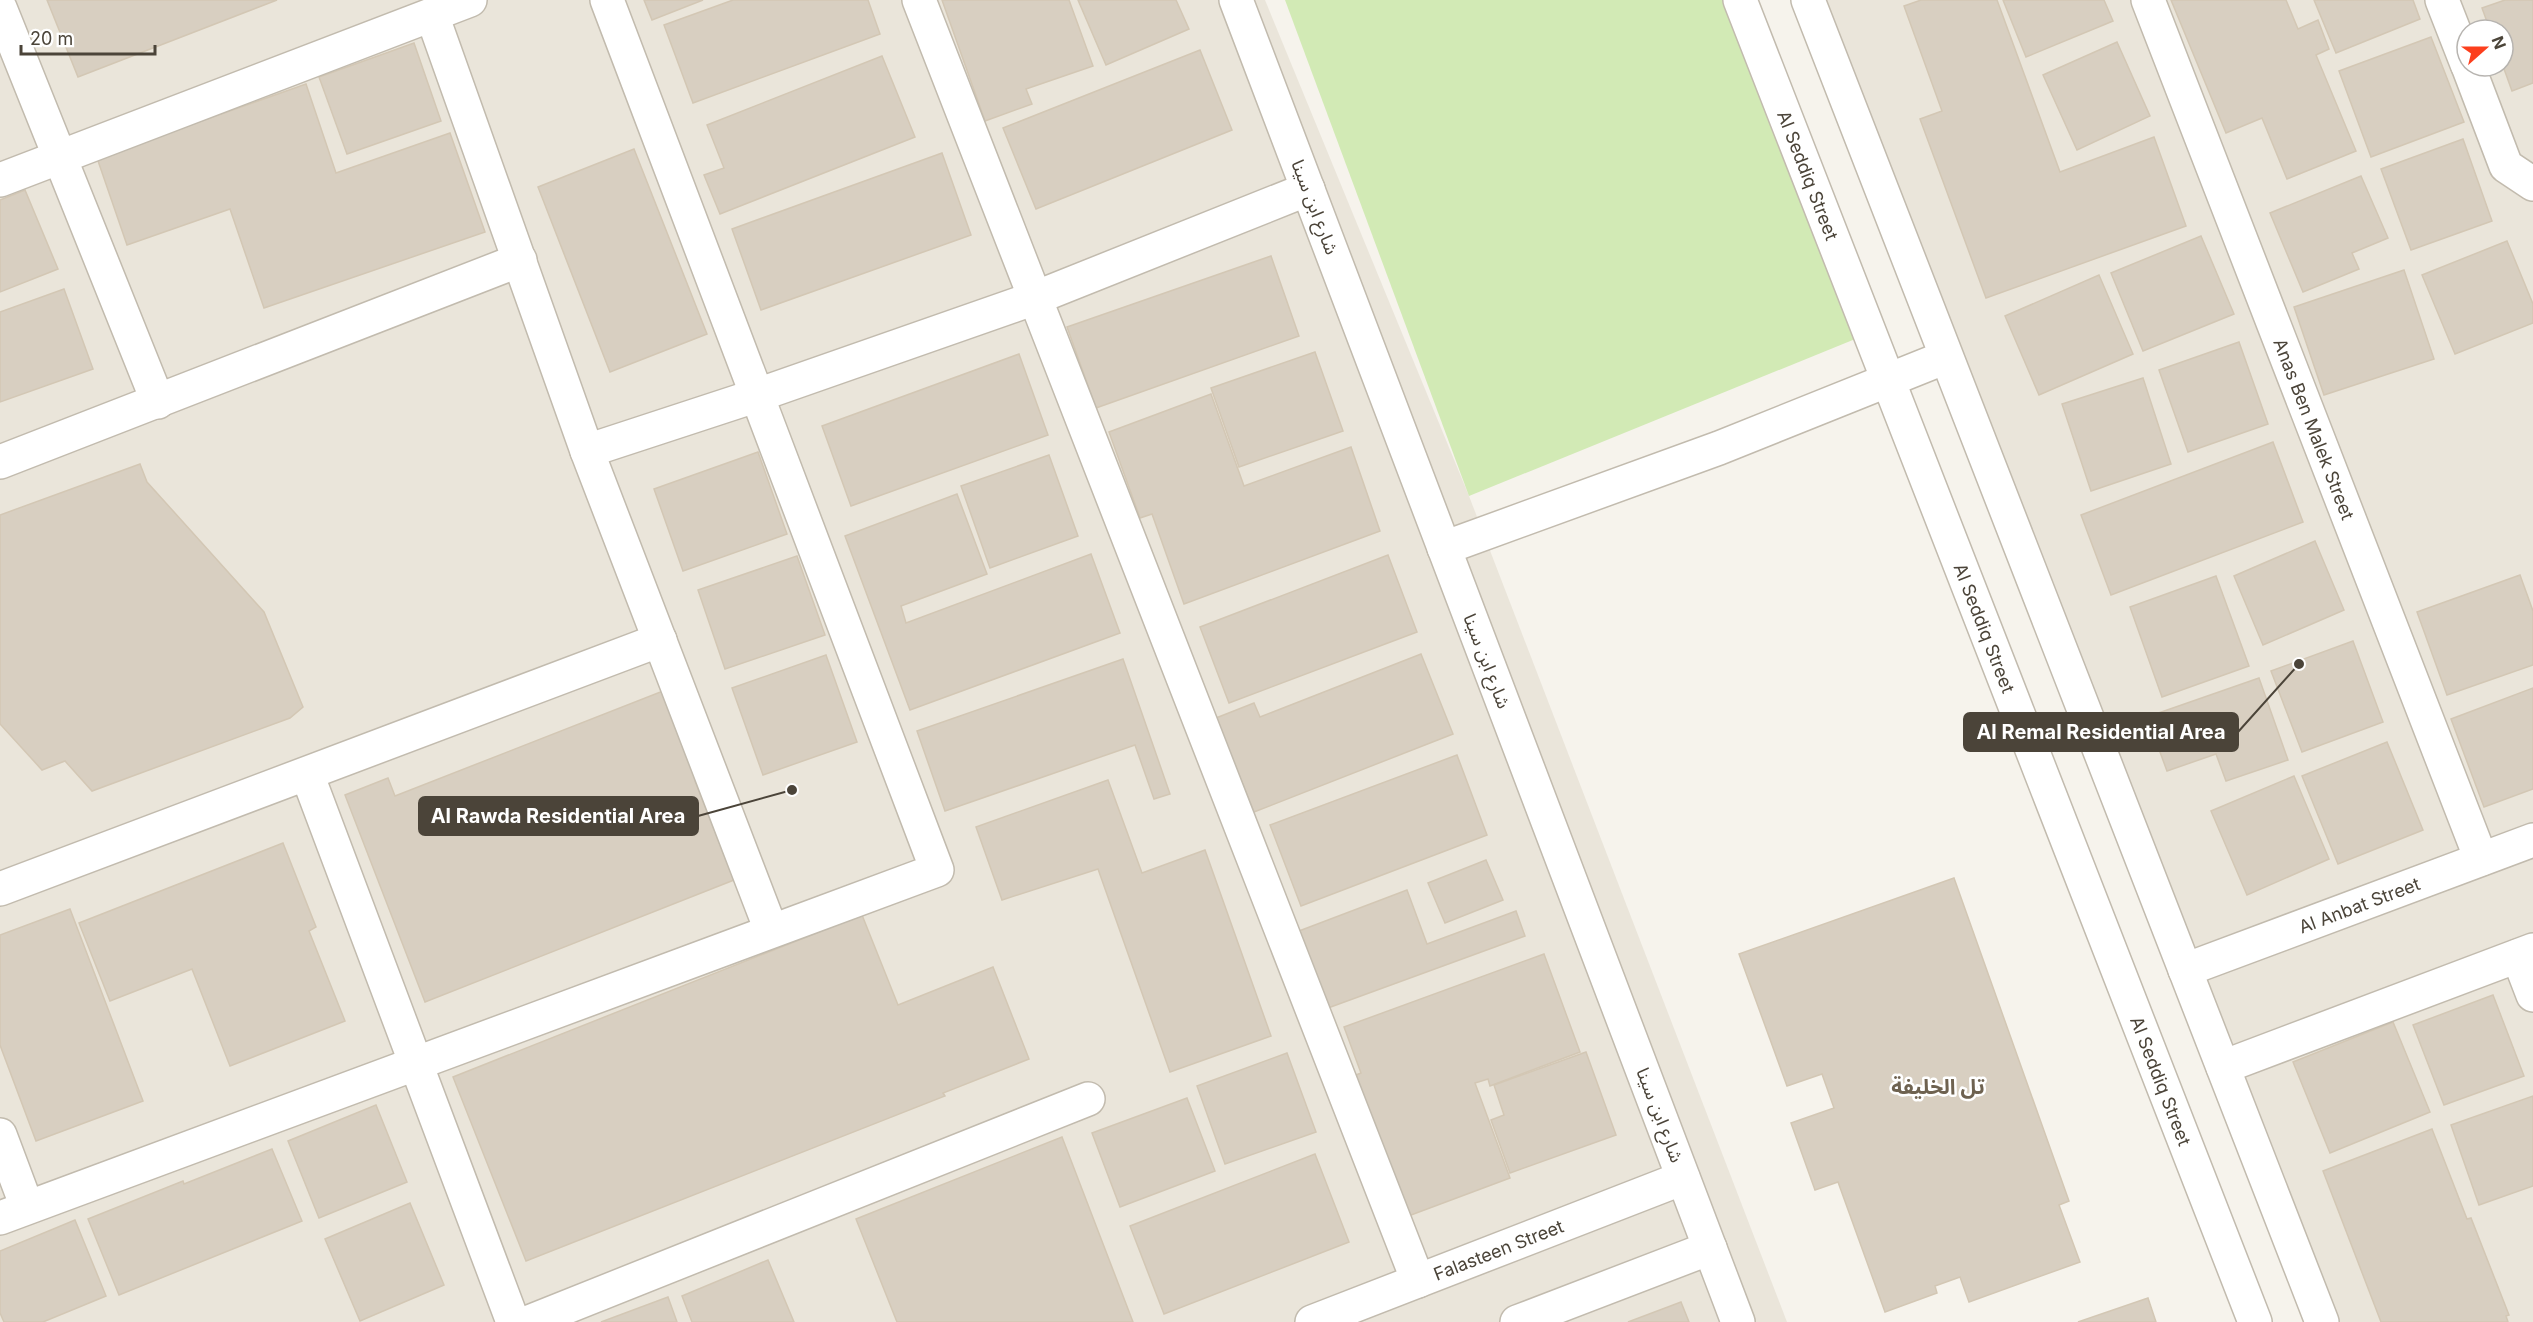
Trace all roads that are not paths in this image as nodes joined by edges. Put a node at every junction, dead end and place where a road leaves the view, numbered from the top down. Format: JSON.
{"nodes":[{"id":1,"x":470,"y":0,"type":"edge"},
{"id":2,"x":607,"y":0,"type":"edge"},
{"id":3,"x":919,"y":0,"type":"edge"},
{"id":4,"x":1236,"y":0,"type":"edge"},
{"id":5,"x":1740,"y":0,"type":"edge"},
{"id":6,"x":1808,"y":0,"type":"edge"},
{"id":7,"x":2148,"y":0,"type":"edge"},
{"id":8,"x":2442,"y":0,"type":"edge"},
{"id":9,"x":0,"y":8,"type":"edge"},
{"id":10,"x":432,"y":15,"type":"junction"},
{"id":11,"x":2455,"y":34,"type":"edge"},
{"id":12,"x":2472,"y":78,"type":"edge"},
{"id":13,"x":60,"y":157,"type":"junction"},
{"id":14,"x":0,"y":180,"type":"edge"},
{"id":15,"x":2533,"y":184,"type":"edge"},
{"id":16,"x":1308,"y":189,"type":"junction"},
{"id":17,"x":520,"y":260,"type":"junction"},
{"id":18,"x":1035,"y":298,"type":"junction"},
{"id":19,"x":1946,"y":357,"type":"junction"},
{"id":20,"x":1889,"y":382,"type":"junction"},
{"id":21,"x":758,"y":395,"type":"junction"},
{"id":22,"x":158,"y":402,"type":"junction"},
{"id":23,"x":587,"y":451,"type":"junction"},
{"id":24,"x":0,"y":462,"type":"edge"},
{"id":25,"x":1444,"y":548,"type":"junction"},
{"id":26,"x":660,"y":639,"type":"junction"},
{"id":27,"x":307,"y":774,"type":"junction"},
{"id":28,"x":2533,"y":840,"type":"edge"},
{"id":29,"x":2481,"y":859,"type":"junction"},
{"id":30,"x":0,"y":889,"type":"edge"},
{"id":31,"x":771,"y":930,"type":"junction"},
{"id":32,"x":2525,"y":953,"type":"edge"},
{"id":33,"x":2185,"y":970,"type":"junction"},
{"id":34,"x":2533,"y":995,"type":"edge"},
{"id":35,"x":415,"y":1062,"type":"junction"},
{"id":36,"x":2223,"y":1066,"type":"junction"},
{"id":37,"x":1088,"y":1098,"type":"dead end"},
{"id":38,"x":0,"y":1134,"type":"edge"},
{"id":39,"x":1683,"y":1178,"type":"junction"},
{"id":40,"x":13,"y":1212,"type":"edge"},
{"id":41,"x":1710,"y":1248,"type":"junction"},
{"id":42,"x":1418,"y":1281,"type":"junction"},
{"id":43,"x":513,"y":1322,"type":"edge"},
{"id":44,"x":529,"y":1322,"type":"edge"},
{"id":45,"x":1312,"y":1322,"type":"edge"},
{"id":46,"x":1517,"y":1322,"type":"edge"},
{"id":47,"x":1738,"y":1322,"type":"edge"},
{"id":48,"x":2255,"y":1322,"type":"edge"},
{"id":49,"x":2322,"y":1322,"type":"edge"}],
"edges":[{"from":1,"to":10,"type":"street"},
{"from":2,"to":21,"type":"street"},
{"from":3,"to":18,"type":"street"},
{"from":4,"to":16,"type":"street","name":"شارع ابن سينا"},
{"from":5,"to":20,"type":"street","name":"Al Seddiq Street"},
{"from":6,"to":19,"type":"street"},
{"from":7,"to":29,"type":"street","name":"Anas Ben Malek Street"},
{"from":8,"to":11,"type":"street"},
{"from":9,"to":13,"type":"street"},
{"from":10,"to":13,"type":"street"},
{"from":10,"to":17,"type":"street"},
{"from":12,"to":15,"type":"street"},
{"from":13,"to":14,"type":"street"},
{"from":13,"to":22,"type":"street"},
{"from":16,"to":18,"type":"street"},
{"from":16,"to":25,"type":"street","name":"شارع ابن سينا"},
{"from":17,"to":22,"type":"street"},
{"from":17,"to":23,"type":"street"},
{"from":18,"to":21,"type":"street"},
{"from":18,"to":42,"type":"street"},
{"from":19,"to":20,"type":"street"},
{"from":19,"to":33,"type":"street"},
{"from":20,"to":25,"type":"street"},
{"from":20,"to":48,"type":"street","name":"Al Seddiq Street"},
{"from":21,"to":23,"type":"street"},
{"from":21,"to":31,"type":"street"},
{"from":22,"to":24,"type":"street"},
{"from":23,"to":26,"type":"street"},
{"from":25,"to":39,"type":"street","name":"شارع ابن سينا"},
{"from":26,"to":27,"type":"street"},
{"from":26,"to":31,"type":"street"},
{"from":27,"to":30,"type":"street"},
{"from":27,"to":35,"type":"street"},
{"from":28,"to":29,"type":"street","name":"Al Anbat Street"},
{"from":29,"to":33,"type":"street","name":"Al Anbat Street"},
{"from":31,"to":35,"type":"street"},
{"from":32,"to":34,"type":"street"},
{"from":32,"to":36,"type":"street"},
{"from":33,"to":36,"type":"street"},
{"from":35,"to":40,"type":"street"},
{"from":35,"to":43,"type":"street"},
{"from":36,"to":49,"type":"street"},
{"from":37,"to":44,"type":"street"},
{"from":38,"to":40,"type":"street"},
{"from":39,"to":41,"type":"street","name":"شارع ابن سينا"},
{"from":39,"to":42,"type":"street","name":"Falasteen Street"},
{"from":41,"to":46,"type":"street"},
{"from":41,"to":47,"type":"street","name":"شارع ابن سينا"},
{"from":42,"to":45,"type":"street","name":"Falasteen Street"}]}
